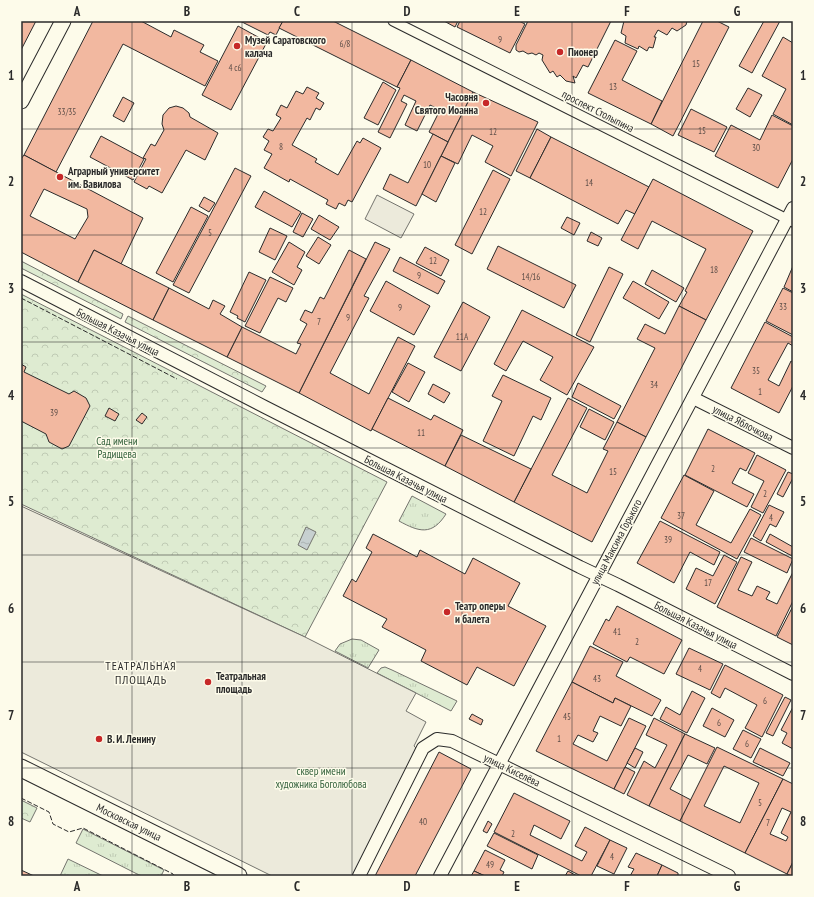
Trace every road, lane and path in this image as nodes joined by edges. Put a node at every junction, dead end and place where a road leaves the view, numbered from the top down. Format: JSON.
{"nodes":[{"id":1,"x":63,"y":21,"type":"edge"},
{"id":2,"x":393,"y":21,"type":"edge"},
{"id":3,"x":21,"y":101,"type":"edge"},
{"id":4,"x":793,"y":208,"type":"edge"},
{"id":5,"x":790,"y":220,"type":"edge"},
{"id":6,"x":21,"y":281,"type":"edge"},
{"id":7,"x":693,"y":398,"type":"junction"},
{"id":8,"x":793,"y":448,"type":"edge"},
{"id":9,"x":598,"y":575,"type":"junction"},
{"id":10,"x":793,"y":674,"type":"edge"},
{"id":11,"x":500,"y":764,"type":"junction"},
{"id":12,"x":21,"y":768,"type":"edge"},
{"id":13,"x":238,"y":876,"type":"edge"},
{"id":14,"x":359,"y":876,"type":"edge"},
{"id":15,"x":440,"y":876,"type":"edge"},
{"id":16,"x":729,"y":876,"type":"edge"}],
"edges":[{"from":1,"to":3,"type":"street"},
{"from":2,"to":5,"type":"street","name":"проспект Столыпина"},
{"from":4,"to":5,"type":"street","name":"улица Максима Горького"},
{"from":5,"to":7,"type":"street","name":"улица Максима Горького"},
{"from":6,"to":9,"type":"street","name":"Большая Казачья улица"},
{"from":7,"to":8,"type":"street","name":"улица Яблочкова"},
{"from":7,"to":9,"type":"street","name":"улица Максима Горького"},
{"from":9,"to":10,"type":"street","name":"Большая Казачья улица"},
{"from":9,"to":11,"type":"street","name":"улица Максима Горького"},
{"from":11,"to":14,"type":"street","name":"улица Киселёва"},
{"from":11,"to":15,"type":"street","name":"улица Максима Горького"},
{"from":11,"to":16,"type":"street","name":"улица Киселёва"},
{"from":12,"to":13,"type":"main road","name":"Московская улица"}]}
